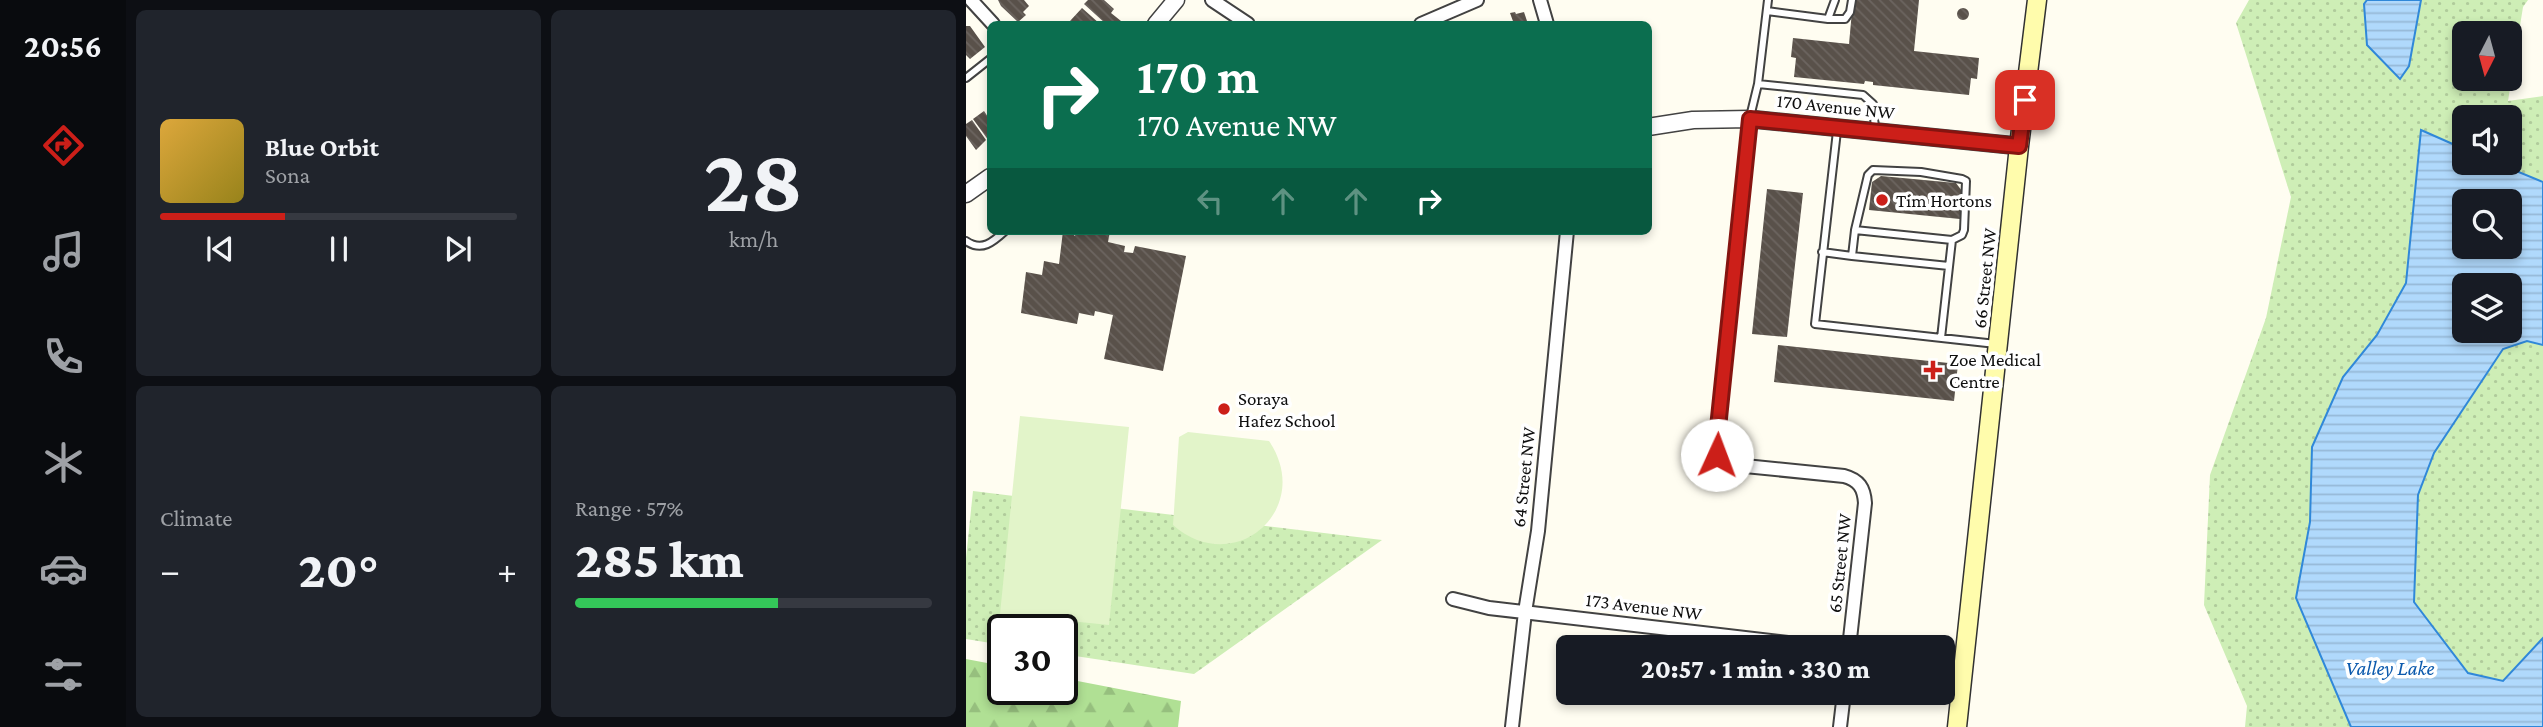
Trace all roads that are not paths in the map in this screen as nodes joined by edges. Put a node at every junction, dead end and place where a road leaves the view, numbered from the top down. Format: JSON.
{"nodes":[{"id":1,"x":971,"y":0,"type":"edge"},
{"id":2,"x":1176,"y":0,"type":"edge"},
{"id":3,"x":1212,"y":0,"type":"edge"},
{"id":4,"x":1476,"y":0,"type":"edge"},
{"id":5,"x":1540,"y":0,"type":"edge"},
{"id":6,"x":1768,"y":0,"type":"edge"},
{"id":7,"x":1835,"y":0,"type":"edge"},
{"id":8,"x":1852,"y":0,"type":"edge"},
{"id":9,"x":2037,"y":0,"type":"edge"},
{"id":10,"x":1766,"y":11,"type":"junction"},
{"id":11,"x":1828,"y":19,"type":"junction"},
{"id":12,"x":990,"y":21,"type":"edge"},
{"id":13,"x":1158,"y":21,"type":"edge"},
{"id":14,"x":1244,"y":21,"type":"edge"},
{"id":15,"x":1428,"y":21,"type":"edge"},
{"id":16,"x":1546,"y":21,"type":"edge"},
{"id":17,"x":987,"y":61,"type":"edge"},
{"id":18,"x":966,"y":78,"type":"edge"},
{"id":19,"x":1758,"y":84,"type":"junction"},
{"id":20,"x":1750,"y":119,"type":"junction"},
{"id":21,"x":1652,"y":126,"type":"edge"},
{"id":22,"x":1838,"y":127,"type":"junction"},
{"id":23,"x":1875,"y":131,"type":"junction"},
{"id":24,"x":2019,"y":146,"type":"junction"},
{"id":25,"x":987,"y":179,"type":"edge"},
{"id":26,"x":966,"y":194,"type":"edge"},
{"id":27,"x":1855,"y":230,"type":"junction"},
{"id":28,"x":1001,"y":235,"type":"edge"},
{"id":29,"x":1567,"y":235,"type":"edge"},
{"id":30,"x":1952,"y":240,"type":"junction"},
{"id":31,"x":966,"y":241,"type":"edge"},
{"id":32,"x":1822,"y":252,"type":"junction"},
{"id":33,"x":1852,"y":256,"type":"junction"},
{"id":34,"x":1949,"y":266,"type":"junction"},
{"id":35,"x":1941,"y":338,"type":"junction"},
{"id":36,"x":1998,"y":344,"type":"junction"},
{"id":37,"x":1453,"y":599,"type":"dead end"},
{"id":38,"x":1525,"y":612,"type":"junction"},
{"id":39,"x":1720,"y":635,"type":"edge"},
{"id":40,"x":1850,"y":635,"type":"edge"},
{"id":41,"x":1843,"y":705,"type":"edge"},
{"id":42,"x":1512,"y":727,"type":"edge"},
{"id":43,"x":1840,"y":727,"type":"edge"},
{"id":44,"x":1957,"y":727,"type":"edge"}],
"edges":[{"from":1,"to":12,"type":"street"},
{"from":2,"to":13,"type":"street"},
{"from":3,"to":14,"type":"street"},
{"from":4,"to":15,"type":"street"},
{"from":5,"to":16,"type":"street"},
{"from":6,"to":10,"type":"lane"},
{"from":7,"to":11,"type":"lane"},
{"from":8,"to":11,"type":"lane"},
{"from":9,"to":24,"type":"main road","name":"66 Street NW"},
{"from":10,"to":11,"type":"lane"},
{"from":10,"to":19,"type":"lane"},
{"from":17,"to":18,"type":"lane"},
{"from":19,"to":20,"type":"lane"},
{"from":19,"to":23,"type":"lane"},
{"from":20,"to":21,"type":"street","name":"170 Avenue NW"},
{"from":20,"to":22,"type":"street","name":"170 Avenue NW"},
{"from":20,"to":40,"type":"street","name":"65 Street NW"},
{"from":22,"to":23,"type":"street","name":"170 Avenue NW"},
{"from":22,"to":32,"type":"lane"},
{"from":23,"to":24,"type":"street","name":"170 Avenue NW"},
{"from":24,"to":36,"type":"main road","name":"66 Street NW"},
{"from":25,"to":26,"type":"street"},
{"from":27,"to":30,"type":"lane"},
{"from":27,"to":30,"type":"lane"},
{"from":27,"to":33,"type":"lane"},
{"from":28,"to":31,"type":"lane"},
{"from":29,"to":38,"type":"street","name":"64 Street NW"},
{"from":30,"to":34,"type":"lane"},
{"from":32,"to":33,"type":"lane"},
{"from":32,"to":35,"type":"lane"},
{"from":33,"to":34,"type":"lane"},
{"from":34,"to":35,"type":"lane"},
{"from":35,"to":36,"type":"lane"},
{"from":36,"to":44,"type":"main road","name":"66 Street NW"},
{"from":37,"to":38,"type":"street","name":"173 Avenue NW"},
{"from":38,"to":39,"type":"street","name":"173 Avenue NW"},
{"from":38,"to":42,"type":"street","name":"64 Street NW"},
{"from":41,"to":43,"type":"street"}]}
